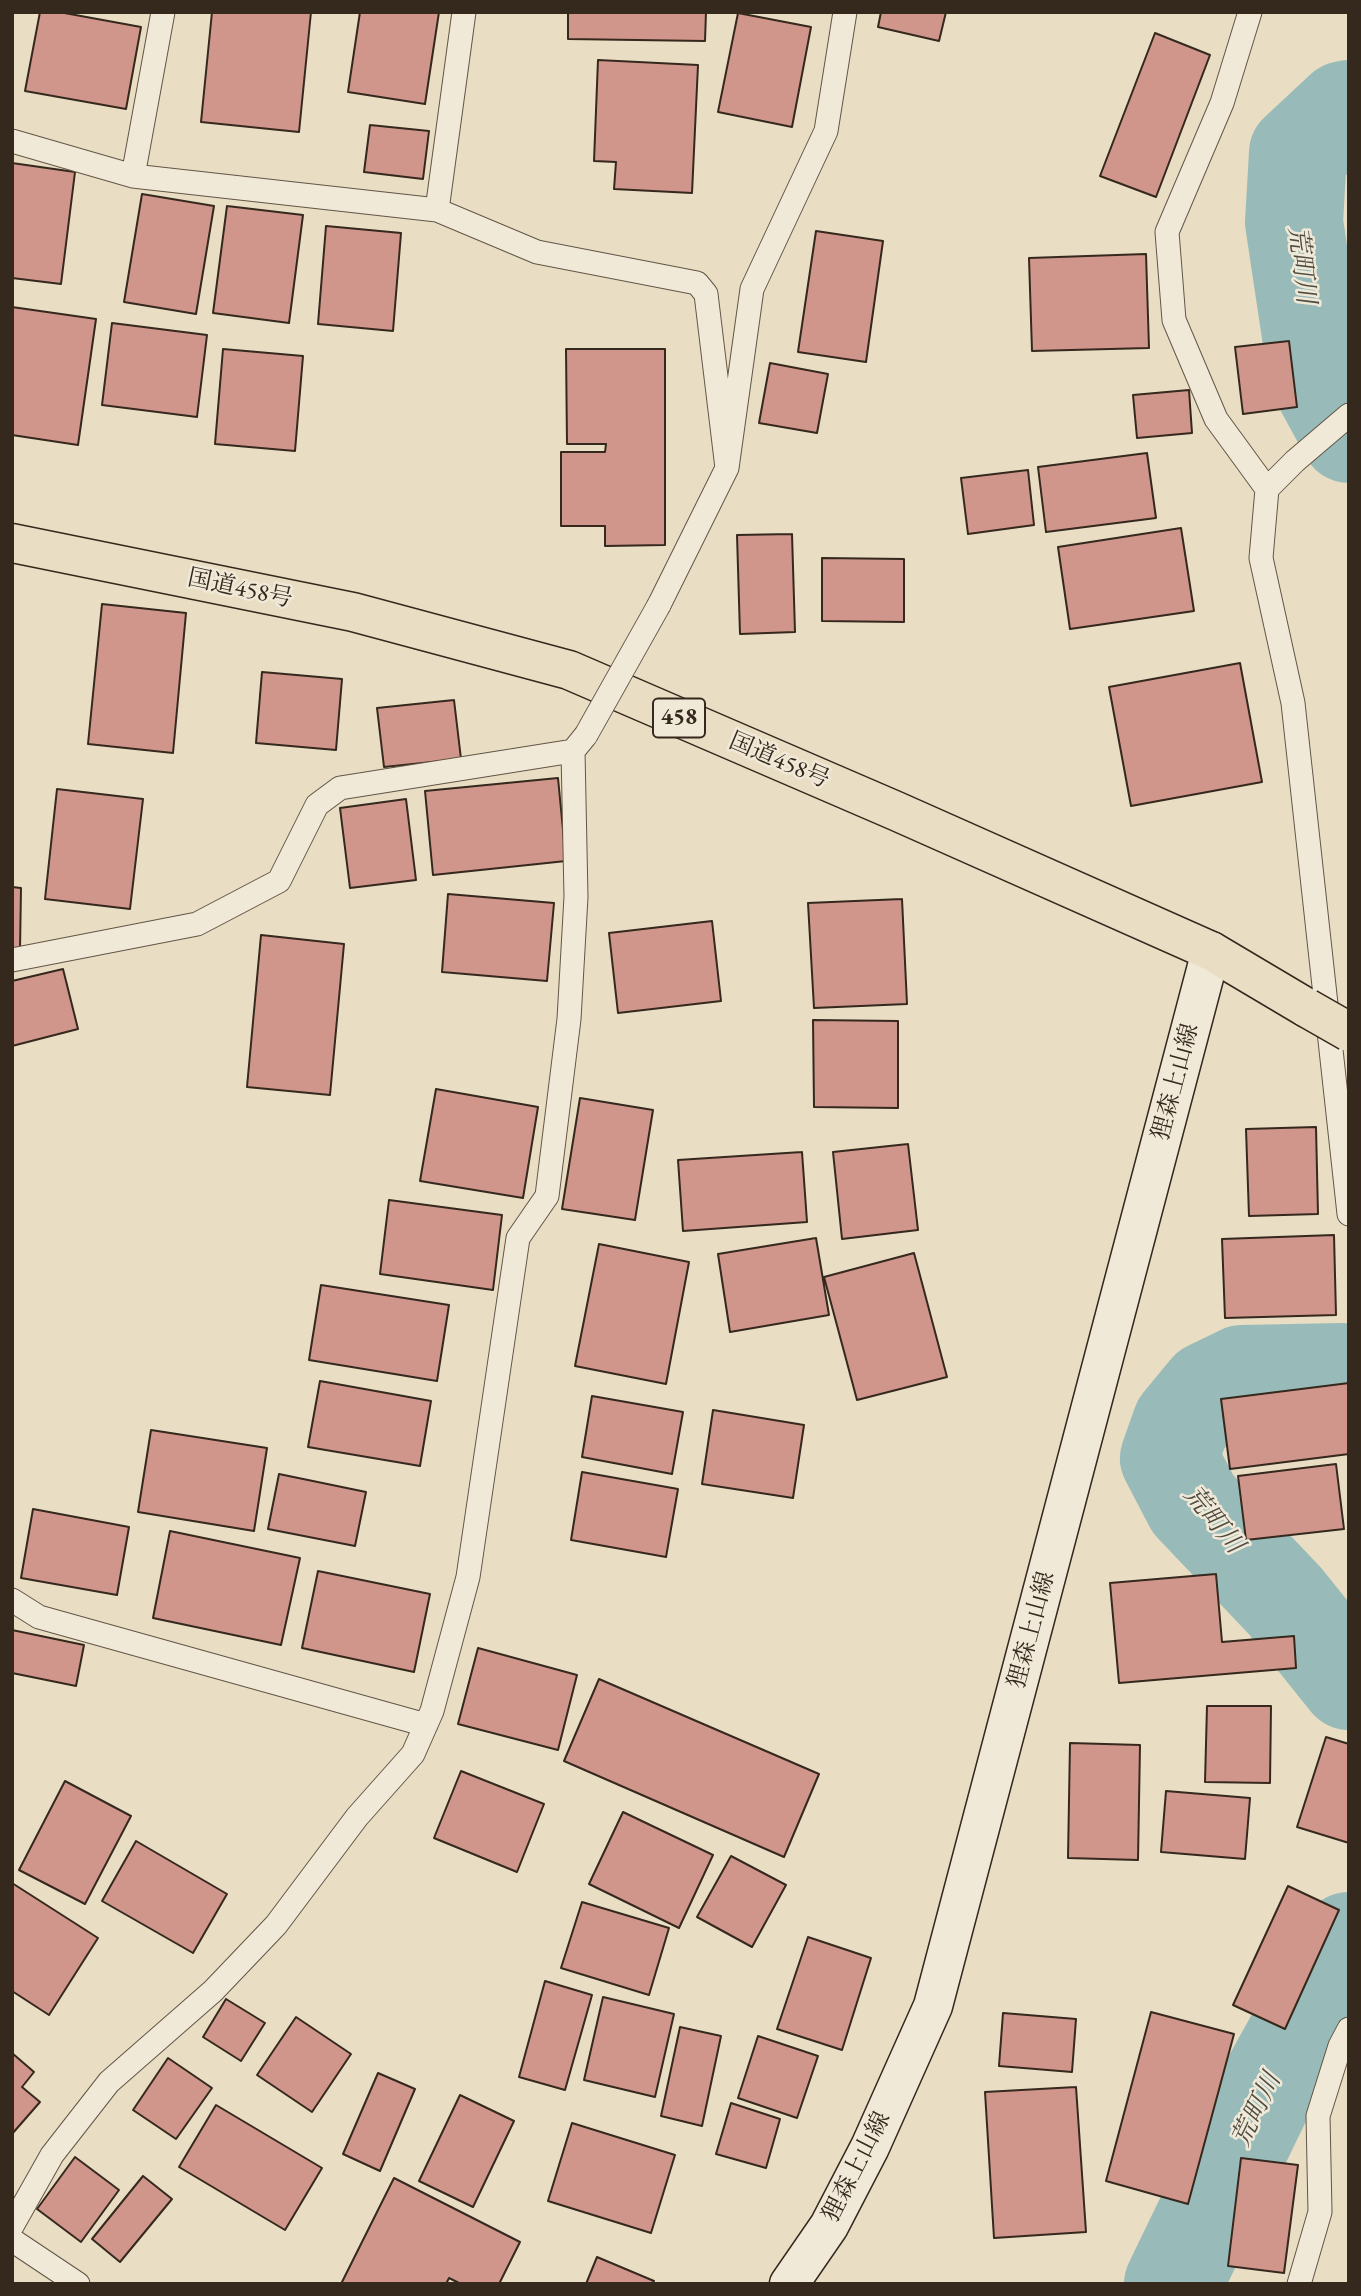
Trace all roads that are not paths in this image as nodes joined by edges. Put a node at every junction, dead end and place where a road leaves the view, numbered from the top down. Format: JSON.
{"nodes":[{"id":1,"x":163,"y":12,"type":"edge"},
{"id":2,"x":464,"y":12,"type":"edge"},
{"id":3,"x":845,"y":12,"type":"edge"},
{"id":4,"x":1250,"y":12,"type":"edge"},
{"id":5,"x":12,"y":141,"type":"edge"},
{"id":6,"x":133,"y":176,"type":"junction"},
{"id":7,"x":437,"y":210,"type":"junction"},
{"id":8,"x":1349,"y":415,"type":"edge"},
{"id":9,"x":727,"y":468,"type":"junction"},
{"id":10,"x":1267,"y":489,"type":"junction"},
{"id":11,"x":12,"y":543,"type":"edge"},
{"id":12,"x":579,"y":743,"type":"junction"},
{"id":13,"x":1211,"y":951,"type":"junction"},
{"id":14,"x":12,"y":960,"type":"edge"},
{"id":15,"x":1349,"y":1032,"type":"edge"},
{"id":16,"x":1349,"y":1214,"type":"edge"},
{"id":17,"x":12,"y":1600,"type":"edge"},
{"id":18,"x":426,"y":1725,"type":"junction"},
{"id":19,"x":1349,"y":2029,"type":"edge"},
{"id":20,"x":12,"y":2226,"type":"edge"},
{"id":21,"x":12,"y":2240,"type":"edge"},
{"id":22,"x":78,"y":2284,"type":"edge"},
{"id":23,"x":789,"y":2284,"type":"edge"},
{"id":24,"x":1299,"y":2284,"type":"edge"}],
"edges":[{"from":1,"to":6,"type":"lane"},
{"from":2,"to":7,"type":"lane"},
{"from":3,"to":9,"type":"lane"},
{"from":4,"to":10,"type":"lane"},
{"from":5,"to":6,"type":"lane"},
{"from":6,"to":7,"type":"lane"},
{"from":7,"to":9,"type":"lane"},
{"from":8,"to":10,"type":"lane"},
{"from":9,"to":12,"type":"lane","bridge":true},
{"from":10,"to":16,"type":"lane"},
{"from":11,"to":13,"type":"highway","name":"国道458号","number":"458"},
{"from":12,"to":14,"type":"lane"},
{"from":12,"to":18,"type":"lane"},
{"from":13,"to":15,"type":"highway","name":"国道458号","number":"458","bridge":true},
{"from":13,"to":23,"type":"main road","name":"狸森上山線"},
{"from":17,"to":18,"type":"lane"},
{"from":18,"to":20,"type":"lane"},
{"from":19,"to":24,"type":"lane"},
{"from":21,"to":22,"type":"lane"}]}
